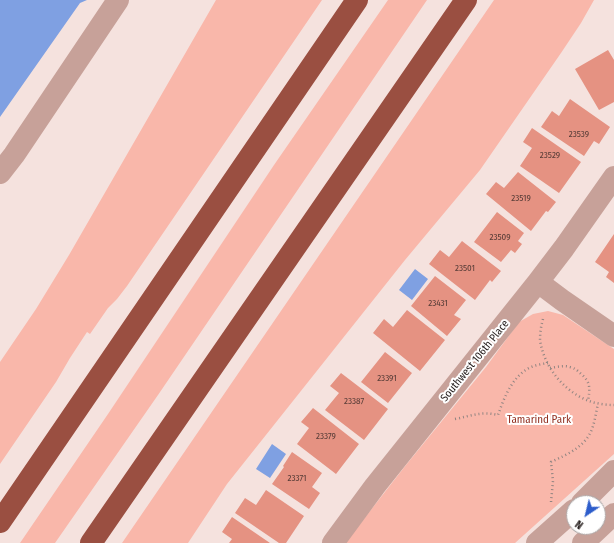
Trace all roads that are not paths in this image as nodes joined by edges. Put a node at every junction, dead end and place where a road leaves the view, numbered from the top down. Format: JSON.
{"nodes":[{"id":1,"x":118,"y":0,"type":"edge"},
{"id":2,"x":357,"y":0,"type":"edge"},
{"id":3,"x":466,"y":0,"type":"edge"},
{"id":4,"x":0,"y":173,"type":"edge"},
{"id":5,"x":614,"y":177,"type":"edge"},
{"id":6,"x":538,"y":282,"type":"junction"},
{"id":7,"x":614,"y":336,"type":"edge"},
{"id":8,"x":611,"y":482,"type":"edge"},
{"id":9,"x":594,"y":495,"type":"edge"},
{"id":10,"x":614,"y":514,"type":"edge"},
{"id":11,"x":566,"y":518,"type":"edge"},
{"id":12,"x":0,"y":522,"type":"edge"},
{"id":13,"x":91,"y":543,"type":"edge"},
{"id":14,"x":333,"y":543,"type":"edge"},
{"id":15,"x":537,"y":543,"type":"edge"},
{"id":16,"x":583,"y":543,"type":"edge"}],
"edges":[{"from":1,"to":4,"type":"street"},
{"from":2,"to":12,"type":"highway"},
{"from":3,"to":13,"type":"highway"},
{"from":5,"to":6,"type":"street","name":"Southwest 106th Place"},
{"from":6,"to":7,"type":"street"},
{"from":6,"to":14,"type":"street","name":"Southwest 106th Place"},
{"from":8,"to":9,"type":"street"},
{"from":10,"to":16,"type":"street"},
{"from":11,"to":15,"type":"street"}]}
